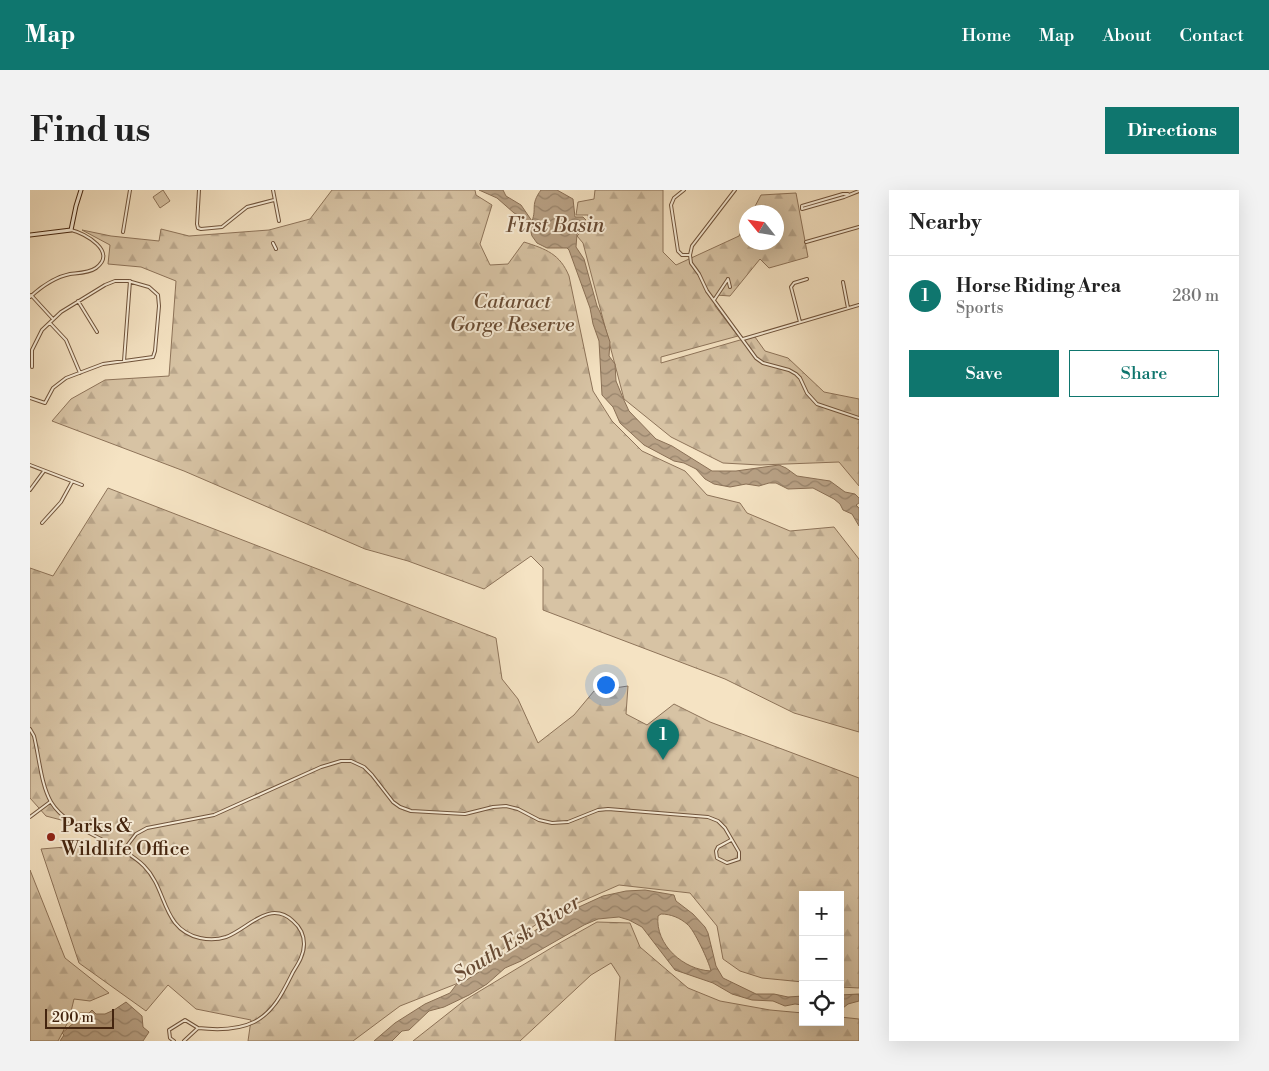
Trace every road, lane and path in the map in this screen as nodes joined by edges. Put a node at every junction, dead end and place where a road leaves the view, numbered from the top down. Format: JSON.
{"nodes":[{"id":1,"x":81,"y":190,"type":"edge"},
{"id":2,"x":130,"y":190,"type":"edge"},
{"id":3,"x":199,"y":190,"type":"edge"},
{"id":4,"x":273,"y":190,"type":"edge"},
{"id":5,"x":684,"y":190,"type":"edge"},
{"id":6,"x":735,"y":190,"type":"edge"},
{"id":7,"x":859,"y":190,"type":"edge"},
{"id":8,"x":848,"y":194,"type":"junction"},
{"id":9,"x":274,"y":200,"type":"junction"},
{"id":10,"x":279,"y":221,"type":"dead end"},
{"id":11,"x":859,"y":227,"type":"edge"},
{"id":12,"x":71,"y":230,"type":"junction"},
{"id":13,"x":123,"y":232,"type":"dead end"},
{"id":14,"x":30,"y":235,"type":"edge"},
{"id":15,"x":806,"y":242,"type":"dead end"},
{"id":16,"x":273,"y":243,"type":"dead end"},
{"id":17,"x":276,"y":249,"type":"dead end"},
{"id":18,"x":690,"y":255,"type":"junction"},
{"id":19,"x":807,"y":279,"type":"dead end"},
{"id":20,"x":130,"y":281,"type":"junction"},
{"id":21,"x":843,"y":282,"type":"dead end"},
{"id":22,"x":730,"y":287,"type":"dead end"},
{"id":23,"x":31,"y":296,"type":"edge"},
{"id":24,"x":78,"y":301,"type":"junction"},
{"id":25,"x":714,"y":301,"type":"junction"},
{"id":26,"x":859,"y":305,"type":"edge"},
{"id":27,"x":848,"y":308,"type":"junction"},
{"id":28,"x":53,"y":319,"type":"junction"},
{"id":29,"x":50,"y":322,"type":"junction"},
{"id":30,"x":800,"y":322,"type":"junction"},
{"id":31,"x":97,"y":332,"type":"dead end"},
{"id":32,"x":738,"y":333,"type":"junction"},
{"id":33,"x":749,"y":336,"type":"junction"},
{"id":34,"x":743,"y":339,"type":"junction"},
{"id":35,"x":124,"y":362,"type":"junction"},
{"id":36,"x":32,"y":367,"type":"dead end"},
{"id":37,"x":80,"y":373,"type":"junction"},
{"id":38,"x":30,"y":398,"type":"edge"},
{"id":39,"x":859,"y":418,"type":"edge"},
{"id":40,"x":30,"y":466,"type":"edge"},
{"id":41,"x":44,"y":471,"type":"junction"},
{"id":42,"x":72,"y":482,"type":"junction"},
{"id":43,"x":82,"y":485,"type":"dead end"},
{"id":44,"x":30,"y":490,"type":"edge"},
{"id":45,"x":42,"y":523,"type":"dead end"},
{"id":46,"x":30,"y":729,"type":"edge"},
{"id":47,"x":51,"y":802,"type":"junction"},
{"id":48,"x":30,"y":817,"type":"edge"},
{"id":49,"x":732,"y":840,"type":"junction"},
{"id":50,"x":123,"y":851,"type":"junction"},
{"id":51,"x":198,"y":1028,"type":"junction"},
{"id":52,"x":174,"y":1041,"type":"edge"},
{"id":53,"x":184,"y":1041,"type":"edge"}],
"edges":[{"from":1,"to":12,"type":"street"},
{"from":2,"to":13,"type":"street"},
{"from":3,"to":9,"type":"street"},
{"from":4,"to":9,"type":"street"},
{"from":5,"to":18,"type":"street"},
{"from":6,"to":18,"type":"street"},
{"from":7,"to":8,"type":"street"},
{"from":8,"to":8,"type":"street"},
{"from":9,"to":10,"type":"street"},
{"from":11,"to":15,"type":"street"},
{"from":12,"to":14,"type":"street"},
{"from":12,"to":23,"type":"street"},
{"from":16,"to":17,"type":"street"},
{"from":18,"to":25,"type":"street"},
{"from":19,"to":30,"type":"street"},
{"from":20,"to":24,"type":"street"},
{"from":20,"to":35,"type":"street"},
{"from":20,"to":35,"type":"street"},
{"from":21,"to":27,"type":"street"},
{"from":22,"to":25,"type":"street"},
{"from":23,"to":28,"type":"street"},
{"from":24,"to":28,"type":"street"},
{"from":24,"to":31,"type":"street"},
{"from":25,"to":32,"type":"street"},
{"from":26,"to":27,"type":"street"},
{"from":27,"to":30,"type":"street"},
{"from":28,"to":29,"type":"street"},
{"from":29,"to":36,"type":"street"},
{"from":29,"to":37,"type":"street"},
{"from":30,"to":33,"type":"street"},
{"from":32,"to":33,"type":"street"},
{"from":32,"to":34,"type":"street"},
{"from":33,"to":34,"type":"street"},
{"from":34,"to":39,"type":"street"},
{"from":35,"to":37,"type":"street"},
{"from":37,"to":38,"type":"street"},
{"from":40,"to":41,"type":"street"},
{"from":41,"to":42,"type":"street"},
{"from":41,"to":44,"type":"street"},
{"from":42,"to":43,"type":"street"},
{"from":42,"to":45,"type":"street"},
{"from":46,"to":47,"type":"street"},
{"from":47,"to":48,"type":"street"},
{"from":47,"to":50,"type":"street"},
{"from":49,"to":49,"type":"street"},
{"from":49,"to":50,"type":"street"},
{"from":50,"to":51,"type":"street"},
{"from":51,"to":52,"type":"street"},
{"from":51,"to":53,"type":"street"}]}
